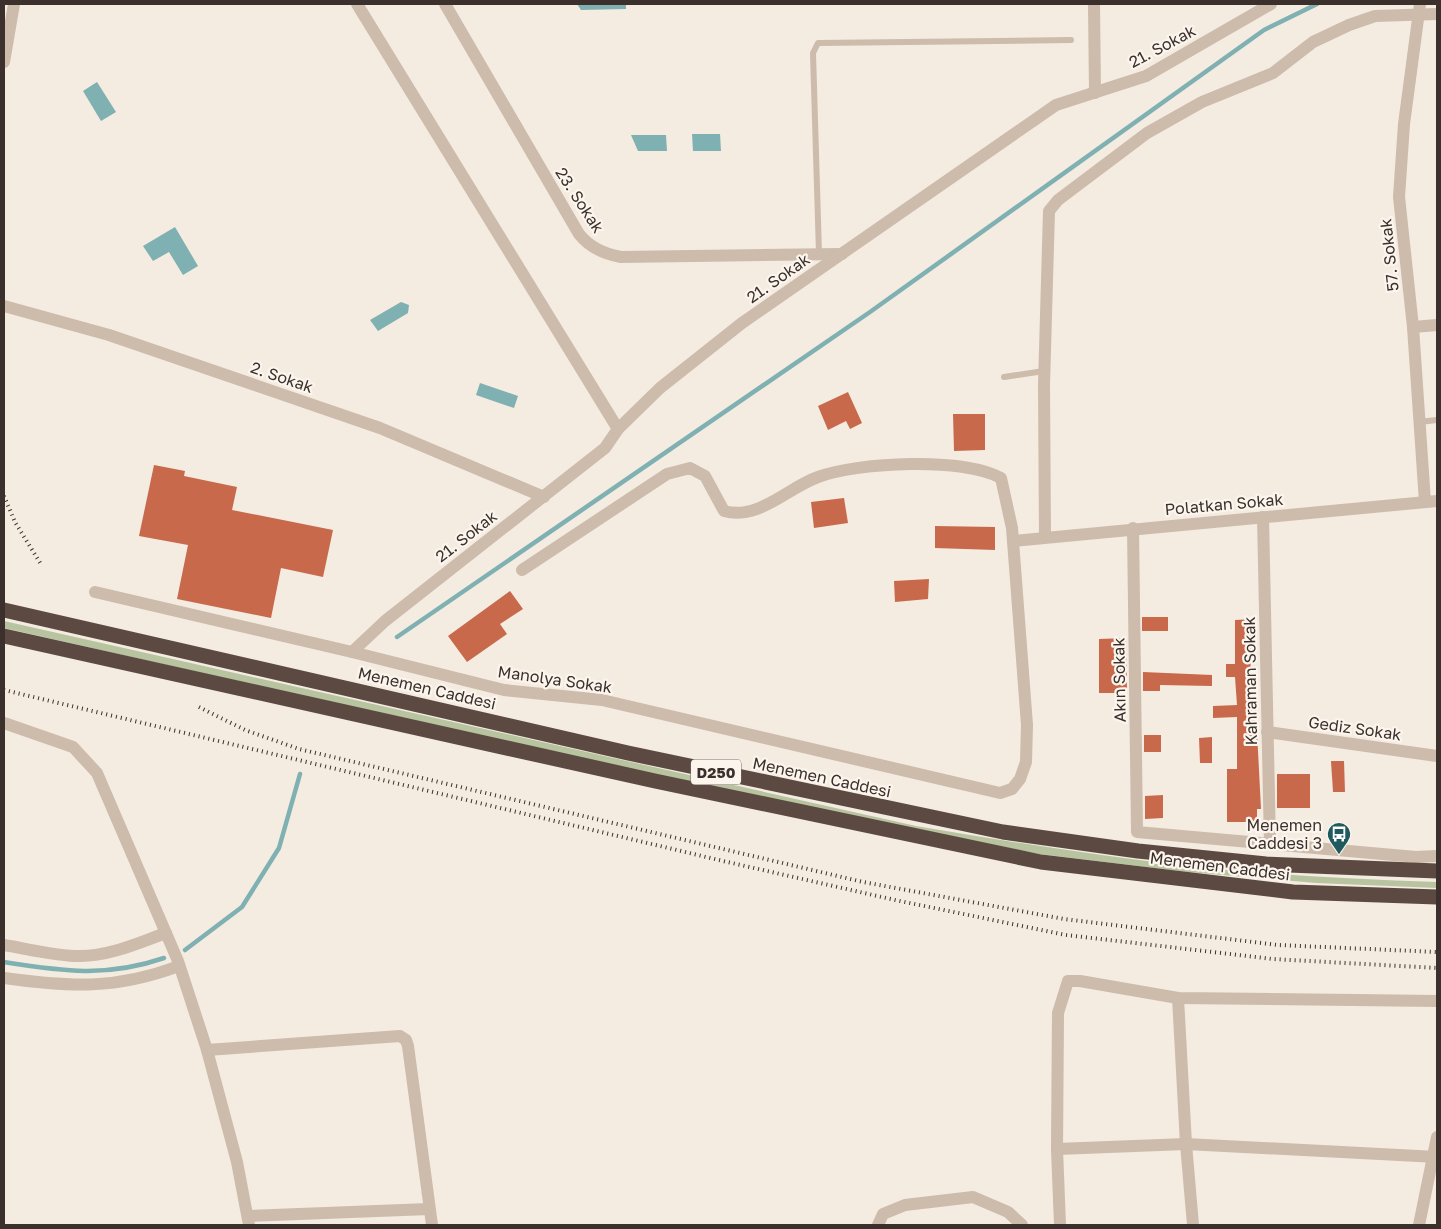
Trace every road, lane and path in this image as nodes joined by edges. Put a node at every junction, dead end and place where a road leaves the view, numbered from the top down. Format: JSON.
{"nodes":[{"id":1,"x":14,"y":4,"type":"edge"},
{"id":2,"x":357,"y":4,"type":"edge"},
{"id":3,"x":445,"y":4,"type":"edge"},
{"id":4,"x":1094,"y":4,"type":"edge"},
{"id":5,"x":1271,"y":4,"type":"edge"},
{"id":6,"x":1420,"y":7,"type":"edge"},
{"id":7,"x":1437,"y":14,"type":"edge"},
{"id":8,"x":1071,"y":40,"type":"dead end"},
{"id":9,"x":4,"y":62,"type":"edge"},
{"id":10,"x":1095,"y":93,"type":"junction"},
{"id":11,"x":819,"y":254,"type":"junction"},
{"id":12,"x":842,"y":254,"type":"junction"},
{"id":13,"x":4,"y":306,"type":"edge"},
{"id":14,"x":1437,"y":325,"type":"edge"},
{"id":15,"x":1413,"y":326,"type":"junction"},
{"id":16,"x":1044,"y":370,"type":"junction"},
{"id":17,"x":1004,"y":377,"type":"dead end"},
{"id":18,"x":1437,"y":420,"type":"edge"},
{"id":19,"x":1418,"y":422,"type":"junction"},
{"id":20,"x":618,"y":429,"type":"junction"},
{"id":21,"x":544,"y":497,"type":"junction"},
{"id":22,"x":1431,"y":502,"type":"edge"},
{"id":23,"x":1263,"y":517,"type":"junction"},
{"id":24,"x":1133,"y":528,"type":"junction"},
{"id":25,"x":1045,"y":538,"type":"junction"},
{"id":26,"x":1013,"y":541,"type":"junction"},
{"id":27,"x":522,"y":570,"type":"dead end"},
{"id":28,"x":95,"y":592,"type":"dead end"},
{"id":29,"x":4,"y":610,"type":"edge"},
{"id":30,"x":4,"y":636,"type":"edge"},
{"id":31,"x":352,"y":652,"type":"junction"},
{"id":32,"x":4,"y":723,"type":"edge"},
{"id":33,"x":1267,"y":732,"type":"junction"},
{"id":34,"x":1437,"y":756,"type":"edge"},
{"id":35,"x":1270,"y":844,"type":"junction"},
{"id":36,"x":1437,"y":856,"type":"edge"},
{"id":37,"x":1437,"y":871,"type":"edge"},
{"id":38,"x":1437,"y":897,"type":"edge"},
{"id":39,"x":166,"y":933,"type":"junction"},
{"id":40,"x":4,"y":945,"type":"edge"},
{"id":41,"x":179,"y":966,"type":"junction"},
{"id":42,"x":4,"y":978,"type":"edge"},
{"id":43,"x":1178,"y":998,"type":"junction"},
{"id":44,"x":1437,"y":1001,"type":"edge"},
{"id":45,"x":207,"y":1050,"type":"junction"},
{"id":46,"x":1437,"y":1137,"type":"edge"},
{"id":47,"x":1186,"y":1144,"type":"junction"},
{"id":48,"x":1056,"y":1149,"type":"junction"},
{"id":49,"x":1434,"y":1157,"type":"edge"},
{"id":50,"x":428,"y":1209,"type":"junction"},
{"id":51,"x":248,"y":1221,"type":"edge"},
{"id":52,"x":432,"y":1225,"type":"edge"},
{"id":53,"x":878,"y":1225,"type":"edge"},
{"id":54,"x":1022,"y":1225,"type":"edge"},
{"id":55,"x":1060,"y":1225,"type":"edge"},
{"id":56,"x":1193,"y":1225,"type":"edge"},
{"id":57,"x":1419,"y":1225,"type":"edge"}],
"edges":[{"from":1,"to":9,"type":"street"},
{"from":2,"to":20,"type":"street"},
{"from":3,"to":11,"type":"street","name":"23. Sokak"},
{"from":4,"to":10,"type":"street"},
{"from":5,"to":10,"type":"street","name":"21. Sokak"},
{"from":6,"to":7,"type":"street"},
{"from":6,"to":15,"type":"street","name":"57. Sokak"},
{"from":6,"to":16,"type":"street"},
{"from":8,"to":11,"type":"lane"},
{"from":10,"to":12,"type":"street","name":"21. Sokak"},
{"from":11,"to":12,"type":"street","name":"23. Sokak"},
{"from":12,"to":20,"type":"street","name":"21. Sokak"},
{"from":13,"to":21,"type":"street","name":"2. Sokak"},
{"from":14,"to":15,"type":"street"},
{"from":15,"to":19,"type":"street","name":"57. Sokak"},
{"from":16,"to":17,"type":"lane"},
{"from":16,"to":25,"type":"street"},
{"from":18,"to":19,"type":"lane"},
{"from":19,"to":22,"type":"street","name":"57. Sokak"},
{"from":20,"to":21,"type":"street","name":"21. Sokak"},
{"from":21,"to":31,"type":"street","name":"21. Sokak"},
{"from":22,"to":23,"type":"street","name":"Polatkan Sokak"},
{"from":23,"to":24,"type":"street","name":"Polatkan Sokak"},
{"from":23,"to":33,"type":"street","name":"Kahraman Sokak"},
{"from":24,"to":25,"type":"street","name":"Polatkan Sokak"},
{"from":24,"to":35,"type":"street","name":"Akın Sokak"},
{"from":25,"to":26,"type":"street","name":"Polatkan Sokak"},
{"from":26,"to":27,"type":"street"},
{"from":26,"to":31,"type":"street","name":"Manolya Sokak"},
{"from":28,"to":31,"type":"street","name":"Manolya Sokak"},
{"from":29,"to":37,"type":"highway","name":"Menemen Caddesi","number":"D250"},
{"from":30,"to":38,"type":"highway","name":"Menemen Caddesi","number":"D250"},
{"from":32,"to":39,"type":"street"},
{"from":33,"to":34,"type":"street","name":"Gediz Sokak"},
{"from":33,"to":35,"type":"street","name":"Kahraman Sokak"},
{"from":35,"to":36,"type":"street"},
{"from":39,"to":40,"type":"street"},
{"from":39,"to":41,"type":"street"},
{"from":41,"to":42,"type":"street"},
{"from":41,"to":45,"type":"street"},
{"from":43,"to":44,"type":"street"},
{"from":43,"to":47,"type":"street"},
{"from":43,"to":48,"type":"street"},
{"from":45,"to":50,"type":"street"},
{"from":45,"to":51,"type":"street"},
{"from":46,"to":49,"type":"street"},
{"from":47,"to":48,"type":"street"},
{"from":47,"to":49,"type":"street"},
{"from":47,"to":56,"type":"street"},
{"from":48,"to":55,"type":"street"},
{"from":49,"to":57,"type":"street"},
{"from":50,"to":51,"type":"street"},
{"from":50,"to":52,"type":"street"},
{"from":53,"to":54,"type":"street"}]}
